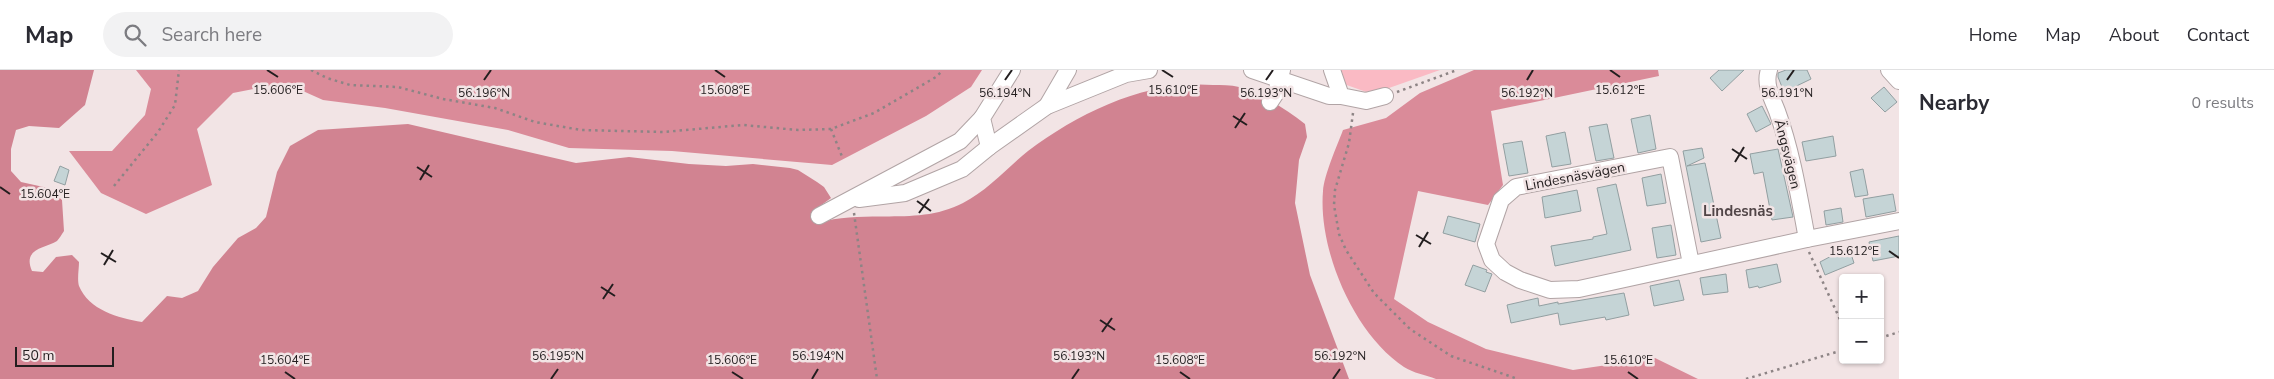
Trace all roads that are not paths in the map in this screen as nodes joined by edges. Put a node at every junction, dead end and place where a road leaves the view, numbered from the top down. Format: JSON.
{"nodes":[{"id":1,"x":1012,"y":70,"type":"edge"},
{"id":2,"x":1068,"y":70,"type":"edge"},
{"id":3,"x":1102,"y":70,"type":"edge"},
{"id":4,"x":1145,"y":70,"type":"edge"},
{"id":5,"x":1252,"y":70,"type":"edge"},
{"id":6,"x":1332,"y":70,"type":"edge"},
{"id":7,"x":1769,"y":70,"type":"edge"},
{"id":8,"x":1890,"y":70,"type":"edge"},
{"id":9,"x":1282,"y":74,"type":"edge"},
{"id":10,"x":1899,"y":81,"type":"edge"},
{"id":11,"x":1089,"y":88,"type":"junction"},
{"id":12,"x":1385,"y":96,"type":"road end"},
{"id":13,"x":1348,"y":98,"type":"junction"},
{"id":14,"x":1270,"y":102,"type":"dead end"},
{"id":15,"x":1047,"y":106,"type":"junction"},
{"id":16,"x":982,"y":118,"type":"junction"},
{"id":17,"x":989,"y":147,"type":"junction"},
{"id":18,"x":851,"y":205,"type":"junction"},
{"id":19,"x":819,"y":216,"type":"dead end"},
{"id":20,"x":1899,"y":221,"type":"edge"},
{"id":21,"x":1807,"y":239,"type":"junction"},
{"id":22,"x":1691,"y":264,"type":"junction"}],
"edges":[{"from":1,"to":16,"type":"street"},
{"from":2,"to":15,"type":"street"},
{"from":3,"to":11,"type":"street"},
{"from":4,"to":11,"type":"street"},
{"from":5,"to":9,"type":"street"},
{"from":6,"to":13,"type":"street"},
{"from":7,"to":21,"type":"street","name":"Ängsvägen"},
{"from":8,"to":10,"type":"street"},
{"from":9,"to":13,"type":"street"},
{"from":9,"to":14,"type":"street"},
{"from":11,"to":15,"type":"street"},
{"from":12,"to":13,"type":"street"},
{"from":15,"to":17,"type":"street"},
{"from":16,"to":17,"type":"street"},
{"from":16,"to":18,"type":"street"},
{"from":17,"to":18,"type":"street"},
{"from":18,"to":19,"type":"street"},
{"from":20,"to":21,"type":"street","name":"Lindesnäsvägen"},
{"from":21,"to":22,"type":"street","name":"Lindesnäsvägen"},
{"from":22,"to":22,"type":"street","name":"Lindesnäsvägen"}]}
